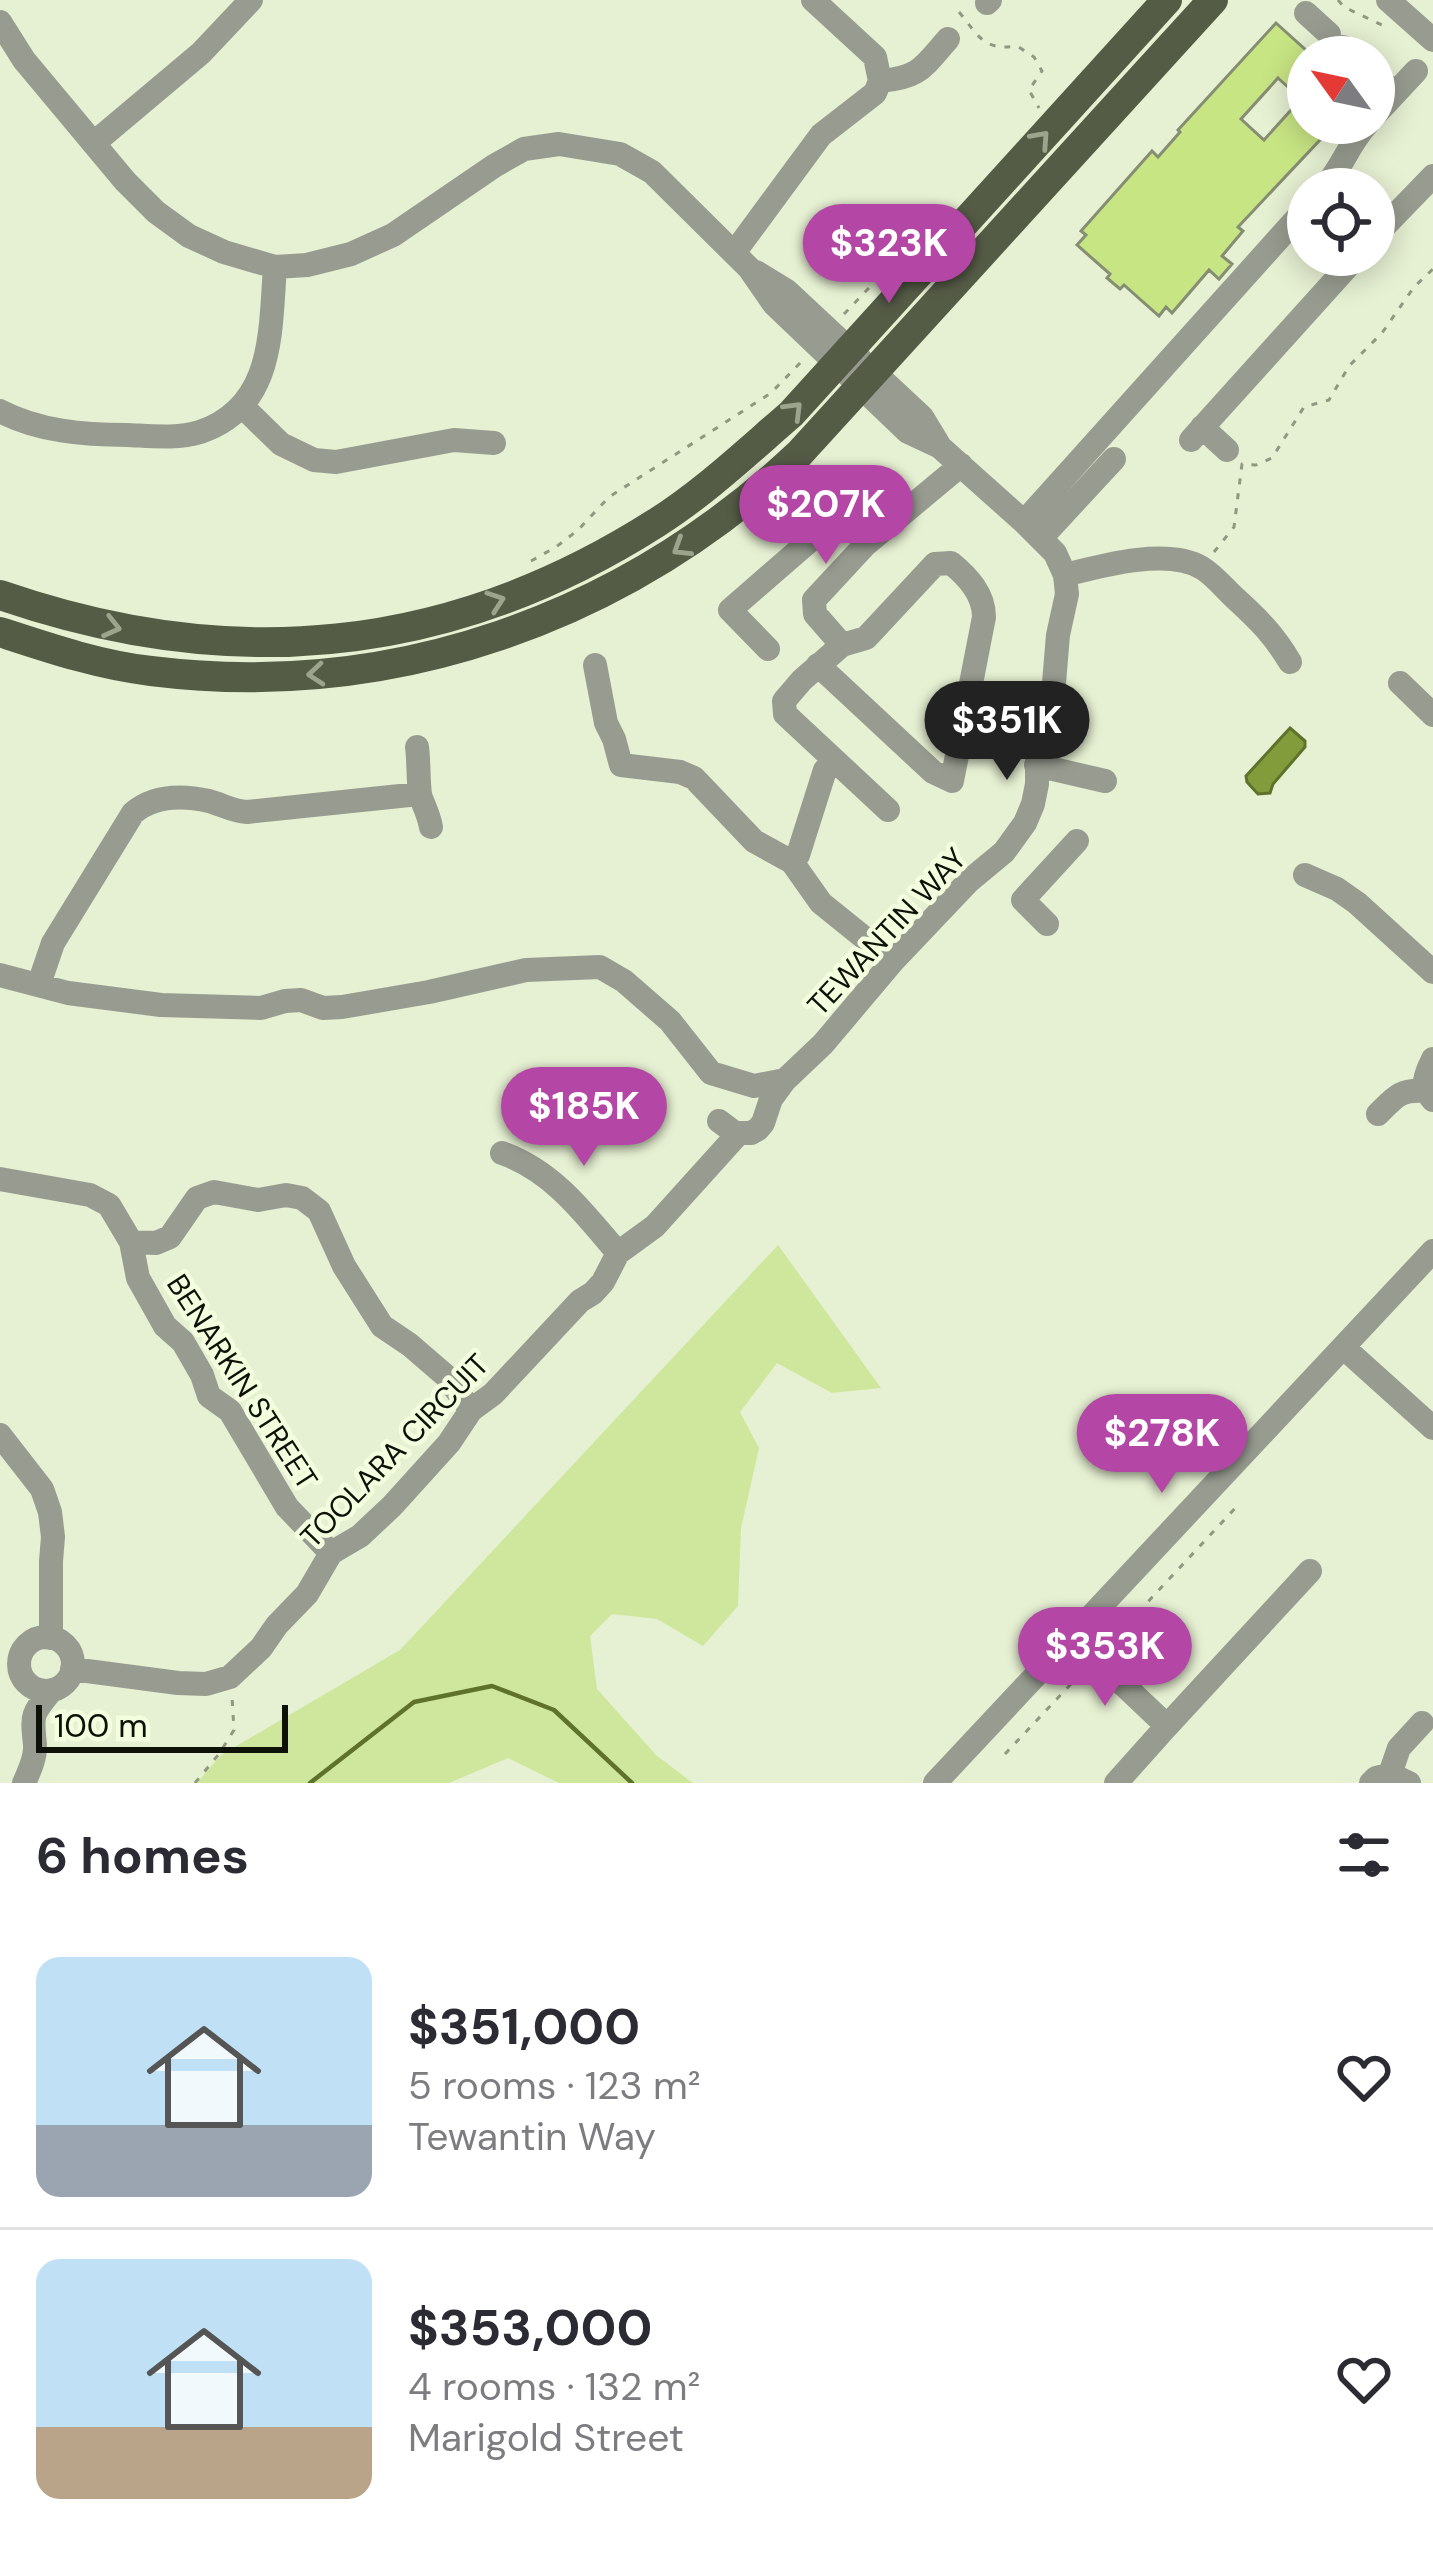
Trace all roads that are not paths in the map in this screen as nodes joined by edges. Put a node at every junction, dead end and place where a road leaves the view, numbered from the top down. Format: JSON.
{"nodes":[{"id":1,"x":250,"y":0,"type":"edge"},
{"id":2,"x":813,"y":0,"type":"edge"},
{"id":3,"x":1167,"y":0,"type":"edge"},
{"id":4,"x":1213,"y":0,"type":"edge"},
{"id":5,"x":1388,"y":0,"type":"edge"},
{"id":6,"x":1306,"y":14,"type":"dead end"},
{"id":7,"x":0,"y":22,"type":"edge"},
{"id":8,"x":1331,"y":36,"type":"edge"},
{"id":9,"x":948,"y":39,"type":"dead end"},
{"id":10,"x":1433,"y":40,"type":"edge"},
{"id":11,"x":1416,"y":71,"type":"dead end"},
{"id":12,"x":880,"y":81,"type":"junction"},
{"id":13,"x":1395,"y":93,"type":"edge"},
{"id":14,"x":94,"y":143,"type":"junction"},
{"id":15,"x":1433,"y":176,"type":"edge"},
{"id":16,"x":1395,"y":215,"type":"edge"},
{"id":17,"x":1287,"y":231,"type":"edge"},
{"id":18,"x":742,"y":261,"type":"junction"},
{"id":19,"x":274,"y":267,"type":"junction"},
{"id":20,"x":1339,"y":276,"type":"edge"},
{"id":21,"x":833,"y":347,"type":"junction"},
{"id":22,"x":867,"y":380,"type":"junction"},
{"id":23,"x":242,"y":406,"type":"junction"},
{"id":24,"x":0,"y":411,"type":"edge"},
{"id":25,"x":494,"y":443,"type":"dead end"},
{"id":26,"x":1227,"y":449,"type":"dead end"},
{"id":27,"x":1114,"y":459,"type":"dead end"},
{"id":28,"x":961,"y":465,"type":"junction"},
{"id":29,"x":868,"y":482,"type":"dead end"},
{"id":30,"x":1033,"y":530,"type":"junction"},
{"id":31,"x":821,"y":531,"type":"junction"},
{"id":32,"x":850,"y":560,"type":"junction"},
{"id":33,"x":1065,"y":575,"type":"junction"},
{"id":34,"x":0,"y":596,"type":"edge"},
{"id":35,"x":0,"y":632,"type":"edge"},
{"id":36,"x":842,"y":645,"type":"junction"},
{"id":37,"x":768,"y":649,"type":"dead end"},
{"id":38,"x":1290,"y":662,"type":"dead end"},
{"id":39,"x":596,"y":665,"type":"dead end"},
{"id":40,"x":818,"y":665,"type":"junction"},
{"id":41,"x":1400,"y":683,"type":"dead end"},
{"id":42,"x":1433,"y":715,"type":"edge"},
{"id":43,"x":417,"y":748,"type":"dead end"},
{"id":44,"x":1036,"y":765,"type":"junction"},
{"id":45,"x":825,"y":770,"type":"dead end"},
{"id":46,"x":1105,"y":781,"type":"dead end"},
{"id":47,"x":419,"y":794,"type":"junction"},
{"id":48,"x":888,"y":810,"type":"dead end"},
{"id":49,"x":431,"y":827,"type":"dead end"},
{"id":50,"x":1016,"y":838,"type":"junction"},
{"id":51,"x":1077,"y":841,"type":"dead end"},
{"id":52,"x":792,"y":862,"type":"junction"},
{"id":53,"x":1051,"y":866,"type":"junction"},
{"id":54,"x":1305,"y":875,"type":"dead end"},
{"id":55,"x":1047,"y":923,"type":"dead end"},
{"id":56,"x":892,"y":961,"type":"junction"},
{"id":57,"x":1433,"y":972,"type":"edge"},
{"id":58,"x":0,"y":975,"type":"edge"},
{"id":59,"x":39,"y":984,"type":"junction"},
{"id":60,"x":1433,"y":1059,"type":"edge"},
{"id":61,"x":1429,"y":1096,"type":"edge"},
{"id":62,"x":739,"y":1105,"type":"junction"},
{"id":63,"x":1378,"y":1114,"type":"dead end"},
{"id":64,"x":502,"y":1153,"type":"dead end"},
{"id":65,"x":0,"y":1179,"type":"edge"},
{"id":66,"x":131,"y":1242,"type":"junction"},
{"id":67,"x":1433,"y":1251,"type":"edge"},
{"id":68,"x":619,"y":1253,"type":"junction"},
{"id":69,"x":1343,"y":1347,"type":"junction"},
{"id":70,"x":471,"y":1410,"type":"junction"},
{"id":71,"x":1433,"y":1428,"type":"edge"},
{"id":72,"x":0,"y":1435,"type":"edge"},
{"id":73,"x":331,"y":1553,"type":"junction"},
{"id":74,"x":1310,"y":1571,"type":"dead end"},
{"id":75,"x":1072,"y":1636,"type":"junction"},
{"id":76,"x":51,"y":1638,"type":"junction"},
{"id":77,"x":10,"y":1659,"type":"edge"},
{"id":78,"x":72,"y":1669,"type":"junction"},
{"id":79,"x":51,"y":1690,"type":"junction"},
{"id":80,"x":1423,"y":1723,"type":"dead end"},
{"id":81,"x":1167,"y":1726,"type":"junction"},
{"id":82,"x":1390,"y":1780,"type":"edge"},
{"id":83,"x":24,"y":1783,"type":"edge"},
{"id":84,"x":935,"y":1783,"type":"edge"},
{"id":85,"x":1116,"y":1783,"type":"edge"}],
"edges":[{"from":1,"to":14,"type":"street"},
{"from":2,"to":12,"type":"street"},
{"from":21,"to":3,"type":"main road","one_way":true},
{"from":4,"to":22,"type":"main road"},
{"from":5,"to":10,"type":"street"},
{"from":6,"to":8,"type":"street"},
{"from":7,"to":14,"type":"street"},
{"from":9,"to":12,"type":"street"},
{"from":11,"to":13,"type":"street"},
{"from":12,"to":18,"type":"street"},
{"from":14,"to":19,"type":"street"},
{"from":15,"to":16,"type":"street"},
{"from":17,"to":30,"type":"street"},
{"from":18,"to":19,"type":"street"},
{"from":18,"to":21,"type":"street"},
{"from":19,"to":23,"type":"street"},
{"from":20,"to":26,"type":"street"},
{"from":21,"to":22,"type":"street"},
{"from":34,"to":21,"type":"main road","one_way":true},
{"from":22,"to":28,"type":"street"},
{"from":22,"to":35,"type":"main road","one_way":true},
{"from":23,"to":24,"type":"street"},
{"from":23,"to":25,"type":"street"},
{"from":27,"to":30,"type":"street"},
{"from":28,"to":30,"type":"street"},
{"from":28,"to":32,"type":"street"},
{"from":29,"to":31,"type":"street"},
{"from":30,"to":33,"type":"street"},
{"from":31,"to":32,"type":"street"},
{"from":31,"to":37,"type":"street"},
{"from":32,"to":36,"type":"street"},
{"from":33,"to":38,"type":"street"},
{"from":33,"to":44,"type":"street","name":"TEWANTIN WAY"},
{"from":36,"to":40,"type":"street"},
{"from":36,"to":40,"type":"street"},
{"from":39,"to":52,"type":"street"},
{"from":40,"to":48,"type":"street"},
{"from":41,"to":42,"type":"street"},
{"from":43,"to":47,"type":"street"},
{"from":44,"to":46,"type":"street"},
{"from":44,"to":50,"type":"street","name":"TEWANTIN WAY"},
{"from":45,"to":52,"type":"street"},
{"from":47,"to":49,"type":"street"},
{"from":47,"to":59,"type":"street"},
{"from":50,"to":53,"type":"street"},
{"from":50,"to":56,"type":"street","name":"TEWANTIN WAY"},
{"from":51,"to":53,"type":"street"},
{"from":52,"to":56,"type":"street"},
{"from":53,"to":55,"type":"street"},
{"from":54,"to":57,"type":"street"},
{"from":56,"to":62,"type":"street","name":"TEWANTIN WAY"},
{"from":58,"to":59,"type":"street"},
{"from":59,"to":62,"type":"street","name":"TOOLARA CIRCUIT"},
{"from":60,"to":61,"type":"street"},
{"from":61,"to":63,"type":"street"},
{"from":62,"to":68,"type":"street","name":"TOOLARA CIRCUIT"},
{"from":64,"to":68,"type":"street"},
{"from":65,"to":66,"type":"street","name":"BENARKIN STREET"},
{"from":66,"to":70,"type":"street"},
{"from":66,"to":73,"type":"street","name":"BENARKIN STREET"},
{"from":67,"to":69,"type":"street"},
{"from":68,"to":70,"type":"street","name":"TOOLARA CIRCUIT"},
{"from":69,"to":71,"type":"street"},
{"from":69,"to":75,"type":"street"},
{"from":70,"to":73,"type":"street","name":"TOOLARA CIRCUIT"},
{"from":72,"to":76,"type":"street"},
{"from":73,"to":78,"type":"street","name":"TOOLARA CIRCUIT"},
{"from":74,"to":81,"type":"street"},
{"from":75,"to":81,"type":"street"},
{"from":75,"to":84,"type":"street"},
{"from":76,"to":77,"type":"street"},
{"from":76,"to":78,"type":"street"},
{"from":77,"to":79,"type":"street"},
{"from":78,"to":79,"type":"street"},
{"from":79,"to":83,"type":"street"},
{"from":80,"to":82,"type":"street"},
{"from":81,"to":85,"type":"street"}]}
